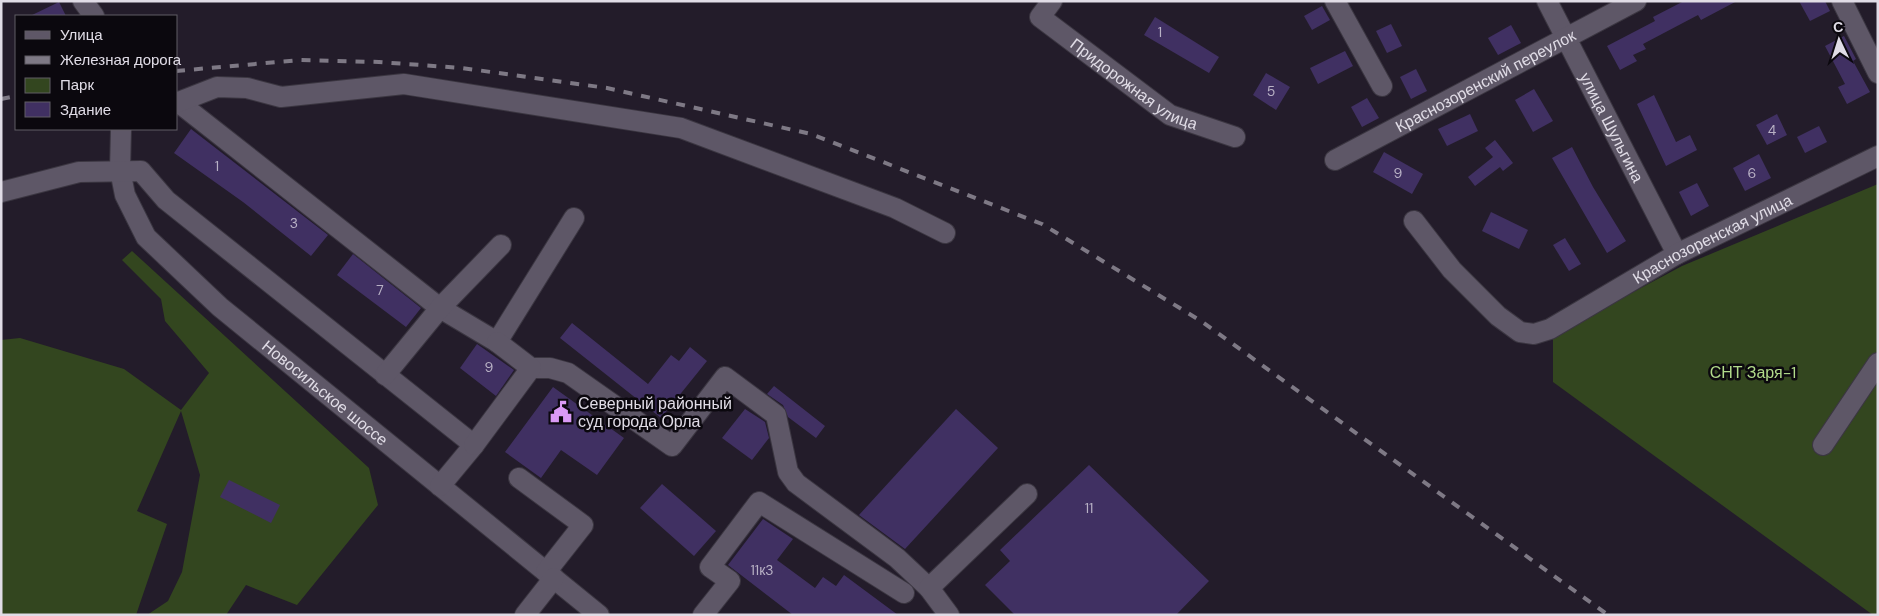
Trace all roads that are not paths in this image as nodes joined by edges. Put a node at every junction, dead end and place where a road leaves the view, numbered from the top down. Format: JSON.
{"nodes":[{"id":1,"x":83,"y":1,"type":"edge"},
{"id":2,"x":1052,"y":1,"type":"edge"},
{"id":3,"x":1335,"y":1,"type":"edge"},
{"id":4,"x":1547,"y":1,"type":"edge"},
{"id":5,"x":1636,"y":1,"type":"edge"},
{"id":6,"x":1842,"y":1,"type":"edge"},
{"id":7,"x":93,"y":15,"type":"edge"},
{"id":8,"x":1567,"y":39,"type":"junction"},
{"id":9,"x":1878,"y":73,"type":"edge"},
{"id":10,"x":1382,"y":86,"type":"dead end"},
{"id":11,"x":178,"y":103,"type":"edge"},
{"id":12,"x":178,"y":104,"type":"edge"},
{"id":13,"x":121,"y":130,"type":"edge"},
{"id":14,"x":1235,"y":136,"type":"dead end"},
{"id":15,"x":1878,"y":156,"type":"edge"},
{"id":16,"x":1335,"y":160,"type":"dead end"},
{"id":17,"x":120,"y":170,"type":"junction"},
{"id":18,"x":1,"y":192,"type":"edge"},
{"id":19,"x":574,"y":218,"type":"dead end"},
{"id":20,"x":1414,"y":220,"type":"dead end"},
{"id":21,"x":945,"y":233,"type":"dead end"},
{"id":22,"x":501,"y":245,"type":"dead end"},
{"id":23,"x":1677,"y":254,"type":"junction"},
{"id":24,"x":440,"y":308,"type":"junction"},
{"id":25,"x":497,"y":342,"type":"junction"},
{"id":26,"x":1878,"y":363,"type":"edge"},
{"id":27,"x":531,"y":368,"type":"junction"},
{"id":28,"x":385,"y":374,"type":"junction"},
{"id":29,"x":474,"y":445,"type":"junction"},
{"id":30,"x":1823,"y":445,"type":"dead end"},
{"id":31,"x":519,"y":478,"type":"dead end"},
{"id":32,"x":440,"y":486,"type":"junction"},
{"id":33,"x":1027,"y":494,"type":"dead end"},
{"id":34,"x":550,"y":575,"type":"junction"},
{"id":35,"x":929,"y":588,"type":"junction"},
{"id":36,"x":904,"y":593,"type":"dead end"},
{"id":37,"x":525,"y":615,"type":"edge"},
{"id":38,"x":599,"y":615,"type":"edge"},
{"id":39,"x":703,"y":615,"type":"edge"},
{"id":40,"x":949,"y":615,"type":"edge"}],
"edges":[{"from":1,"to":7,"type":"street"},
{"from":2,"to":14,"type":"street","name":"Придорожная улица"},
{"from":3,"to":10,"type":"street"},
{"from":4,"to":8,"type":"street","name":"улица Шульгина"},
{"from":5,"to":8,"type":"street","name":"Краснозоренский переулок"},
{"from":6,"to":9,"type":"street"},
{"from":8,"to":16,"type":"street","name":"Краснозоренский переулок"},
{"from":8,"to":23,"type":"street","name":"улица Шульгина"},
{"from":11,"to":21,"type":"street"},
{"from":12,"to":24,"type":"street"},
{"from":13,"to":17,"type":"street","name":"Новосильское шоссе"},
{"from":15,"to":23,"type":"street","name":"Краснозоренская улица"},
{"from":17,"to":18,"type":"street"},
{"from":17,"to":28,"type":"street"},
{"from":17,"to":32,"type":"street","name":"Новосильское шоссе"},
{"from":19,"to":25,"type":"street"},
{"from":20,"to":23,"type":"street","name":"Краснозоренская улица"},
{"from":22,"to":24,"type":"street"},
{"from":24,"to":25,"type":"street"},
{"from":24,"to":28,"type":"street"},
{"from":25,"to":27,"type":"street"},
{"from":26,"to":30,"type":"street"},
{"from":27,"to":29,"type":"street"},
{"from":27,"to":35,"type":"street"},
{"from":28,"to":29,"type":"street"},
{"from":29,"to":32,"type":"street"},
{"from":31,"to":34,"type":"street"},
{"from":32,"to":34,"type":"street","name":"Новосильское шоссе"},
{"from":33,"to":35,"type":"street"},
{"from":34,"to":37,"type":"street"},
{"from":34,"to":38,"type":"street","name":"Новосильское шоссе"},
{"from":35,"to":40,"type":"street"},
{"from":36,"to":39,"type":"street"}]}
